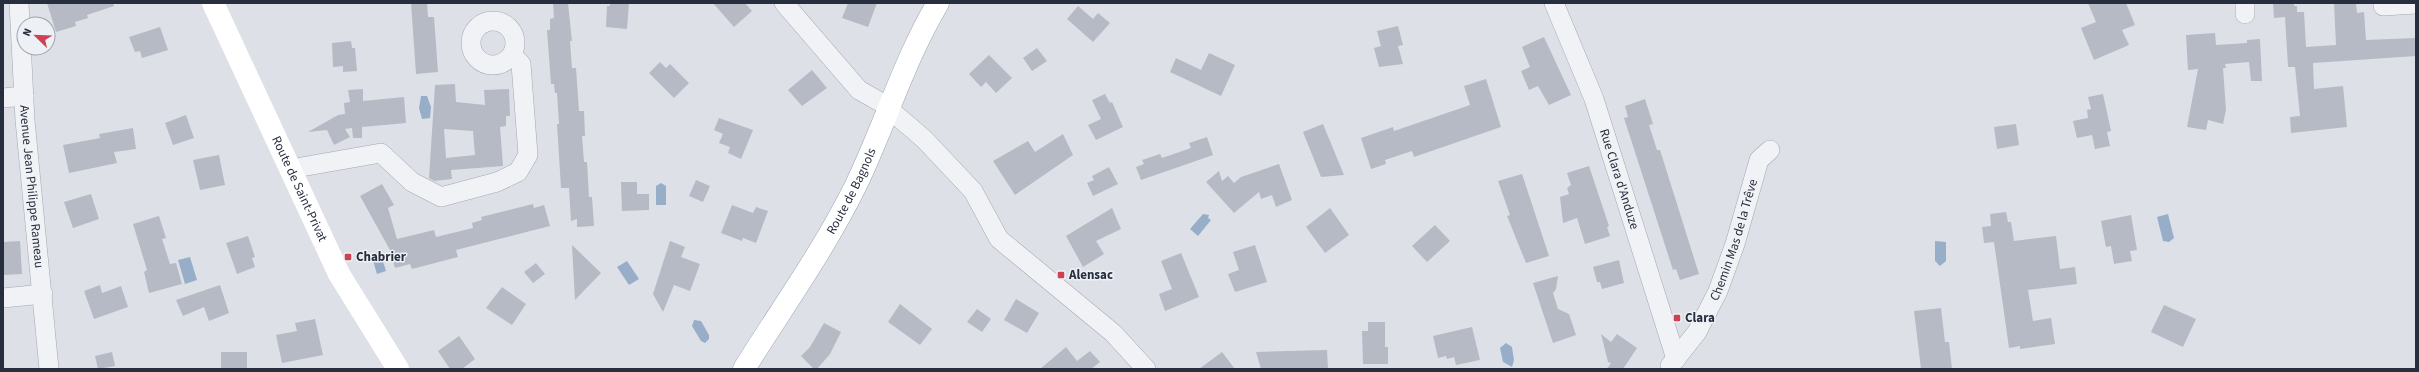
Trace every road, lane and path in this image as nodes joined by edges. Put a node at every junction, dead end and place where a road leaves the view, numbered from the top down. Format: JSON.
{"nodes":[{"id":1,"x":19,"y":3,"type":"edge"},
{"id":2,"x":213,"y":3,"type":"edge"},
{"id":3,"x":784,"y":3,"type":"edge"},
{"id":4,"x":938,"y":3,"type":"edge"},
{"id":5,"x":1554,"y":3,"type":"edge"},
{"id":6,"x":2416,"y":4,"type":"edge"},
{"id":7,"x":2383,"y":6,"type":"dead end"},
{"id":8,"x":512,"y":55,"type":"dead end"},
{"id":9,"x":24,"y":96,"type":"junction"},
{"id":10,"x":3,"y":98,"type":"edge"},
{"id":11,"x":890,"y":110,"type":"junction"},
{"id":12,"x":1770,"y":150,"type":"dead end"},
{"id":13,"x":290,"y":169,"type":"junction"},
{"id":14,"x":43,"y":294,"type":"junction"},
{"id":15,"x":3,"y":298,"type":"edge"},
{"id":16,"x":1672,"y":364,"type":"edge"},
{"id":17,"x":49,"y":369,"type":"edge"},
{"id":18,"x":398,"y":369,"type":"edge"},
{"id":19,"x":744,"y":369,"type":"edge"},
{"id":20,"x":1146,"y":369,"type":"edge"}],
"edges":[{"from":1,"to":9,"type":"street","name":"Avenue Jean Philippe Rameau"},
{"from":2,"to":13,"type":"main road","name":"Route de Saint-Privat"},
{"from":3,"to":11,"type":"street"},
{"from":4,"to":11,"type":"main road","name":"Route de Bagnols"},
{"from":5,"to":16,"type":"street","name":"Rue Clara d'Anduze"},
{"from":6,"to":7,"type":"street"},
{"from":8,"to":13,"type":"street"},
{"from":9,"to":10,"type":"street"},
{"from":9,"to":14,"type":"street","name":"Avenue Jean Philippe Rameau"},
{"from":11,"to":19,"type":"main road","name":"Route de Bagnols"},
{"from":11,"to":20,"type":"street"},
{"from":12,"to":16,"type":"street","name":"Chemin Mas de la Trêve"},
{"from":13,"to":18,"type":"main road","name":"Route de Saint-Privat"},
{"from":14,"to":15,"type":"street"},
{"from":14,"to":17,"type":"street","name":"Avenue Jean Philippe Rameau"}]}
